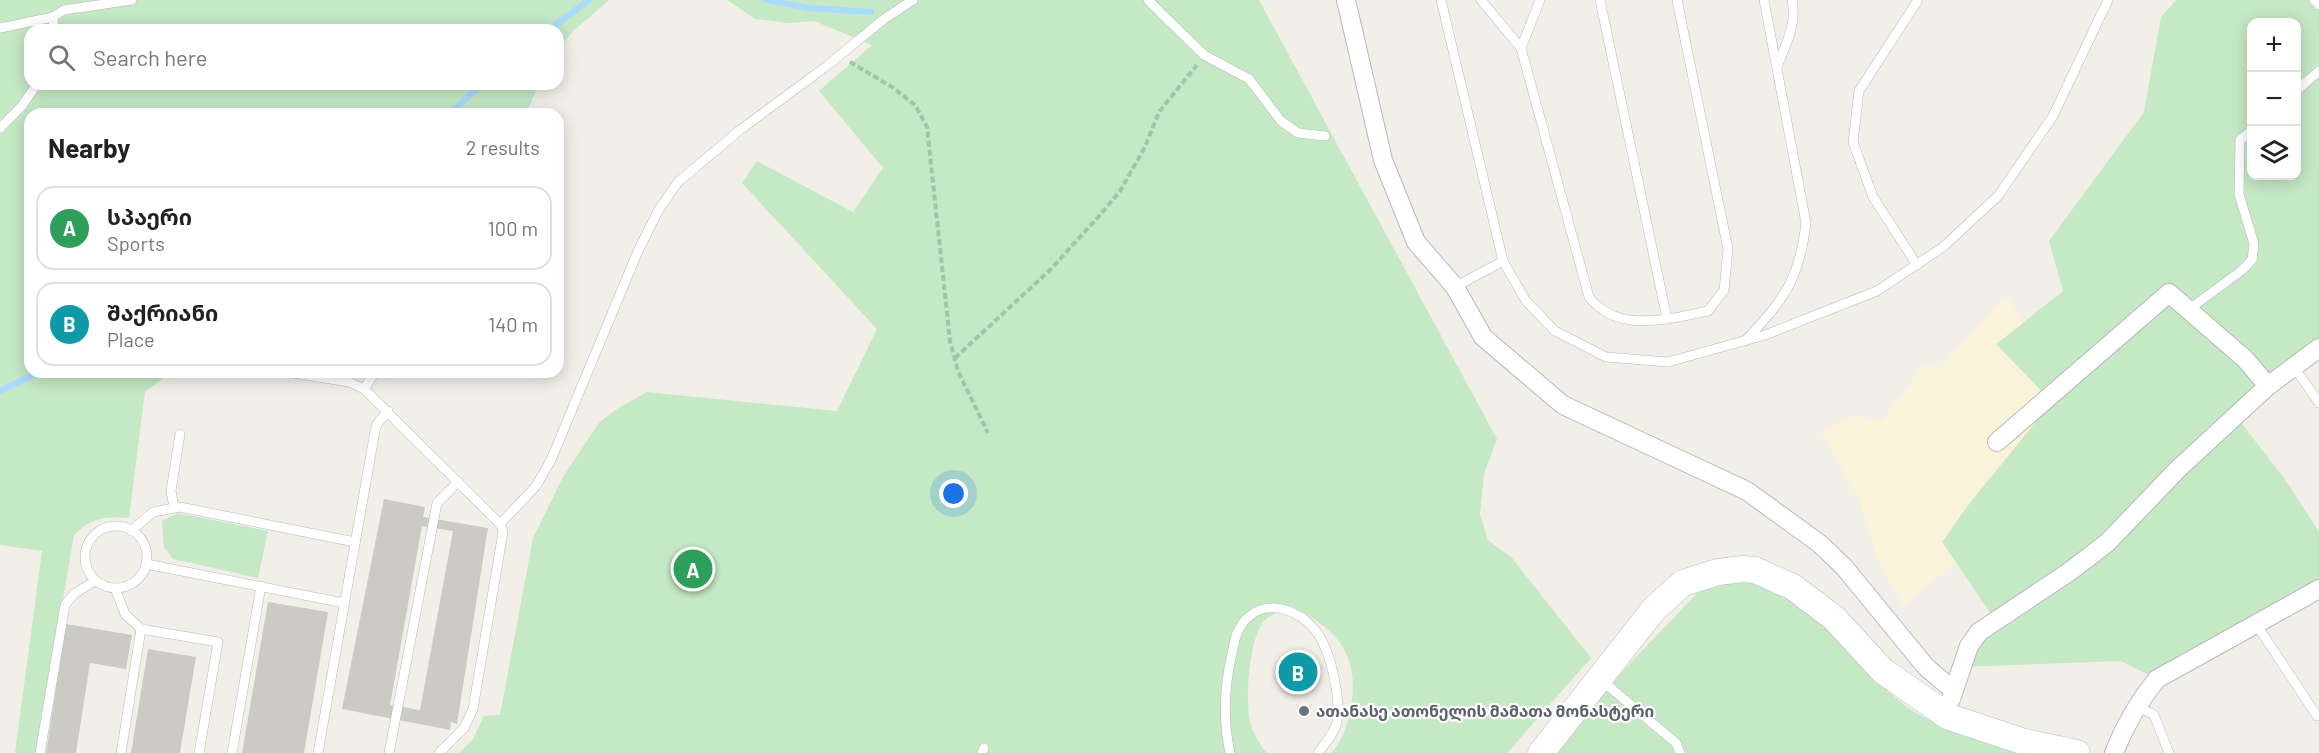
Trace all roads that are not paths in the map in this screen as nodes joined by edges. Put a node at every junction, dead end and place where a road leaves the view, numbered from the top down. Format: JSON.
{"nodes":[{"id":1,"x":132,"y":0,"type":"edge"},
{"id":2,"x":913,"y":0,"type":"edge"},
{"id":3,"x":1148,"y":0,"type":"edge"},
{"id":4,"x":1346,"y":0,"type":"edge"},
{"id":5,"x":1441,"y":0,"type":"edge"},
{"id":6,"x":1480,"y":0,"type":"edge"},
{"id":7,"x":1540,"y":0,"type":"edge"},
{"id":8,"x":1600,"y":0,"type":"edge"},
{"id":9,"x":1677,"y":0,"type":"edge"},
{"id":10,"x":1764,"y":0,"type":"edge"},
{"id":11,"x":1792,"y":0,"type":"edge"},
{"id":12,"x":1918,"y":0,"type":"edge"},
{"id":13,"x":2108,"y":0,"type":"edge"},
{"id":14,"x":2314,"y":0,"type":"edge"},
{"id":15,"x":2319,"y":5,"type":"edge"},
{"id":16,"x":53,"y":17,"type":"junction"},
{"id":17,"x":54,"y":24,"type":"edge"},
{"id":18,"x":0,"y":28,"type":"edge"},
{"id":19,"x":1521,"y":48,"type":"junction"},
{"id":20,"x":1777,"y":67,"type":"junction"},
{"id":21,"x":2319,"y":72,"type":"edge"},
{"id":22,"x":2301,"y":87,"type":"edge"},
{"id":23,"x":33,"y":90,"type":"edge"},
{"id":24,"x":0,"y":128,"type":"edge"},
{"id":25,"x":2247,"y":134,"type":"edge"},
{"id":26,"x":1324,"y":136,"type":"dead end"},
{"id":27,"x":1503,"y":261,"type":"junction"},
{"id":28,"x":1917,"y":265,"type":"junction"},
{"id":29,"x":1455,"y":287,"type":"junction"},
{"id":30,"x":2188,"y":310,"type":"junction"},
{"id":31,"x":1667,"y":319,"type":"junction"},
{"id":32,"x":1745,"y":341,"type":"junction"},
{"id":33,"x":2319,"y":348,"type":"edge"},
{"id":34,"x":2294,"y":367,"type":"junction"},
{"id":35,"x":324,"y":378,"type":"edge"},
{"id":36,"x":371,"y":378,"type":"edge"},
{"id":37,"x":2268,"y":386,"type":"junction"},
{"id":38,"x":364,"y":389,"type":"junction"},
{"id":39,"x":2319,"y":403,"type":"edge"},
{"id":40,"x":388,"y":411,"type":"junction"},
{"id":41,"x":180,"y":434,"type":"dead end"},
{"id":42,"x":1997,"y":442,"type":"dead end"},
{"id":43,"x":458,"y":482,"type":"junction"},
{"id":44,"x":174,"y":507,"type":"junction"},
{"id":45,"x":500,"y":524,"type":"junction"},
{"id":46,"x":131,"y":531,"type":"junction"},
{"id":47,"x":355,"y":542,"type":"junction"},
{"id":48,"x":146,"y":564,"type":"junction"},
{"id":49,"x":95,"y":581,"type":"junction"},
{"id":50,"x":261,"y":586,"type":"junction"},
{"id":51,"x":114,"y":588,"type":"junction"},
{"id":52,"x":2319,"y":589,"type":"edge"},
{"id":53,"x":344,"y":603,"type":"junction"},
{"id":54,"x":2256,"y":624,"type":"junction"},
{"id":55,"x":141,"y":629,"type":"junction"},
{"id":56,"x":1598,"y":677,"type":"junction"},
{"id":57,"x":1953,"y":690,"type":"junction"},
{"id":58,"x":2137,"y":705,"type":"junction"},
{"id":59,"x":2317,"y":716,"type":"dead end"},
{"id":60,"x":1948,"y":717,"type":"junction"},
{"id":61,"x":2021,"y":747,"type":"edge"},
{"id":62,"x":40,"y":753,"type":"edge"},
{"id":63,"x":121,"y":753,"type":"edge"},
{"id":64,"x":199,"y":753,"type":"edge"},
{"id":65,"x":232,"y":753,"type":"edge"},
{"id":66,"x":318,"y":753,"type":"edge"},
{"id":67,"x":389,"y":753,"type":"edge"},
{"id":68,"x":440,"y":753,"type":"edge"},
{"id":69,"x":1230,"y":753,"type":"edge"},
{"id":70,"x":1318,"y":753,"type":"edge"},
{"id":71,"x":1541,"y":753,"type":"edge"},
{"id":72,"x":1680,"y":753,"type":"edge"},
{"id":73,"x":2077,"y":753,"type":"edge"},
{"id":74,"x":2114,"y":753,"type":"edge"},
{"id":75,"x":2169,"y":753,"type":"edge"}],
"edges":[{"from":1,"to":16,"type":"lane"},
{"from":2,"to":45,"type":"lane"},
{"from":3,"to":26,"type":"lane"},
{"from":4,"to":29,"type":"street"},
{"from":5,"to":27,"type":"lane"},
{"from":6,"to":19,"type":"lane"},
{"from":7,"to":19,"type":"lane"},
{"from":8,"to":31,"type":"lane"},
{"from":9,"to":31,"type":"lane"},
{"from":10,"to":20,"type":"lane"},
{"from":11,"to":20,"type":"lane"},
{"from":12,"to":28,"type":"lane"},
{"from":13,"to":28,"type":"lane"},
{"from":14,"to":15,"type":"lane"},
{"from":16,"to":17,"type":"lane"},
{"from":16,"to":18,"type":"lane"},
{"from":19,"to":31,"type":"lane"},
{"from":20,"to":32,"type":"lane"},
{"from":21,"to":22,"type":"lane"},
{"from":23,"to":24,"type":"lane"},
{"from":25,"to":30,"type":"lane"},
{"from":27,"to":29,"type":"lane"},
{"from":27,"to":32,"type":"lane"},
{"from":28,"to":32,"type":"lane"},
{"from":29,"to":57,"type":"street"},
{"from":30,"to":37,"type":"street"},
{"from":30,"to":42,"type":"street"},
{"from":33,"to":34,"type":"street"},
{"from":34,"to":37,"type":"street"},
{"from":34,"to":39,"type":"lane"},
{"from":35,"to":38,"type":"lane"},
{"from":36,"to":38,"type":"lane"},
{"from":37,"to":57,"type":"street"},
{"from":38,"to":40,"type":"lane"},
{"from":40,"to":43,"type":"lane"},
{"from":40,"to":47,"type":"lane"},
{"from":41,"to":44,"type":"lane"},
{"from":43,"to":45,"type":"lane"},
{"from":43,"to":67,"type":"lane"},
{"from":44,"to":46,"type":"lane"},
{"from":44,"to":47,"type":"lane"},
{"from":45,"to":68,"type":"lane"},
{"from":46,"to":48,"type":"lane"},
{"from":46,"to":49,"type":"lane"},
{"from":47,"to":53,"type":"lane"},
{"from":48,"to":50,"type":"lane"},
{"from":48,"to":51,"type":"lane"},
{"from":49,"to":51,"type":"lane"},
{"from":49,"to":62,"type":"lane"},
{"from":50,"to":53,"type":"lane"},
{"from":50,"to":65,"type":"lane"},
{"from":51,"to":55,"type":"lane"},
{"from":52,"to":54,"type":"street"},
{"from":53,"to":66,"type":"lane"},
{"from":54,"to":58,"type":"street"},
{"from":54,"to":59,"type":"lane"},
{"from":55,"to":63,"type":"lane"},
{"from":55,"to":64,"type":"lane"},
{"from":56,"to":60,"type":"street"},
{"from":56,"to":71,"type":"street"},
{"from":56,"to":72,"type":"lane"},
{"from":57,"to":60,"type":"street"},
{"from":58,"to":74,"type":"street"},
{"from":58,"to":75,"type":"lane"},
{"from":60,"to":61,"type":"street"},
{"from":61,"to":73,"type":"street"},
{"from":69,"to":70,"type":"lane"}]}
